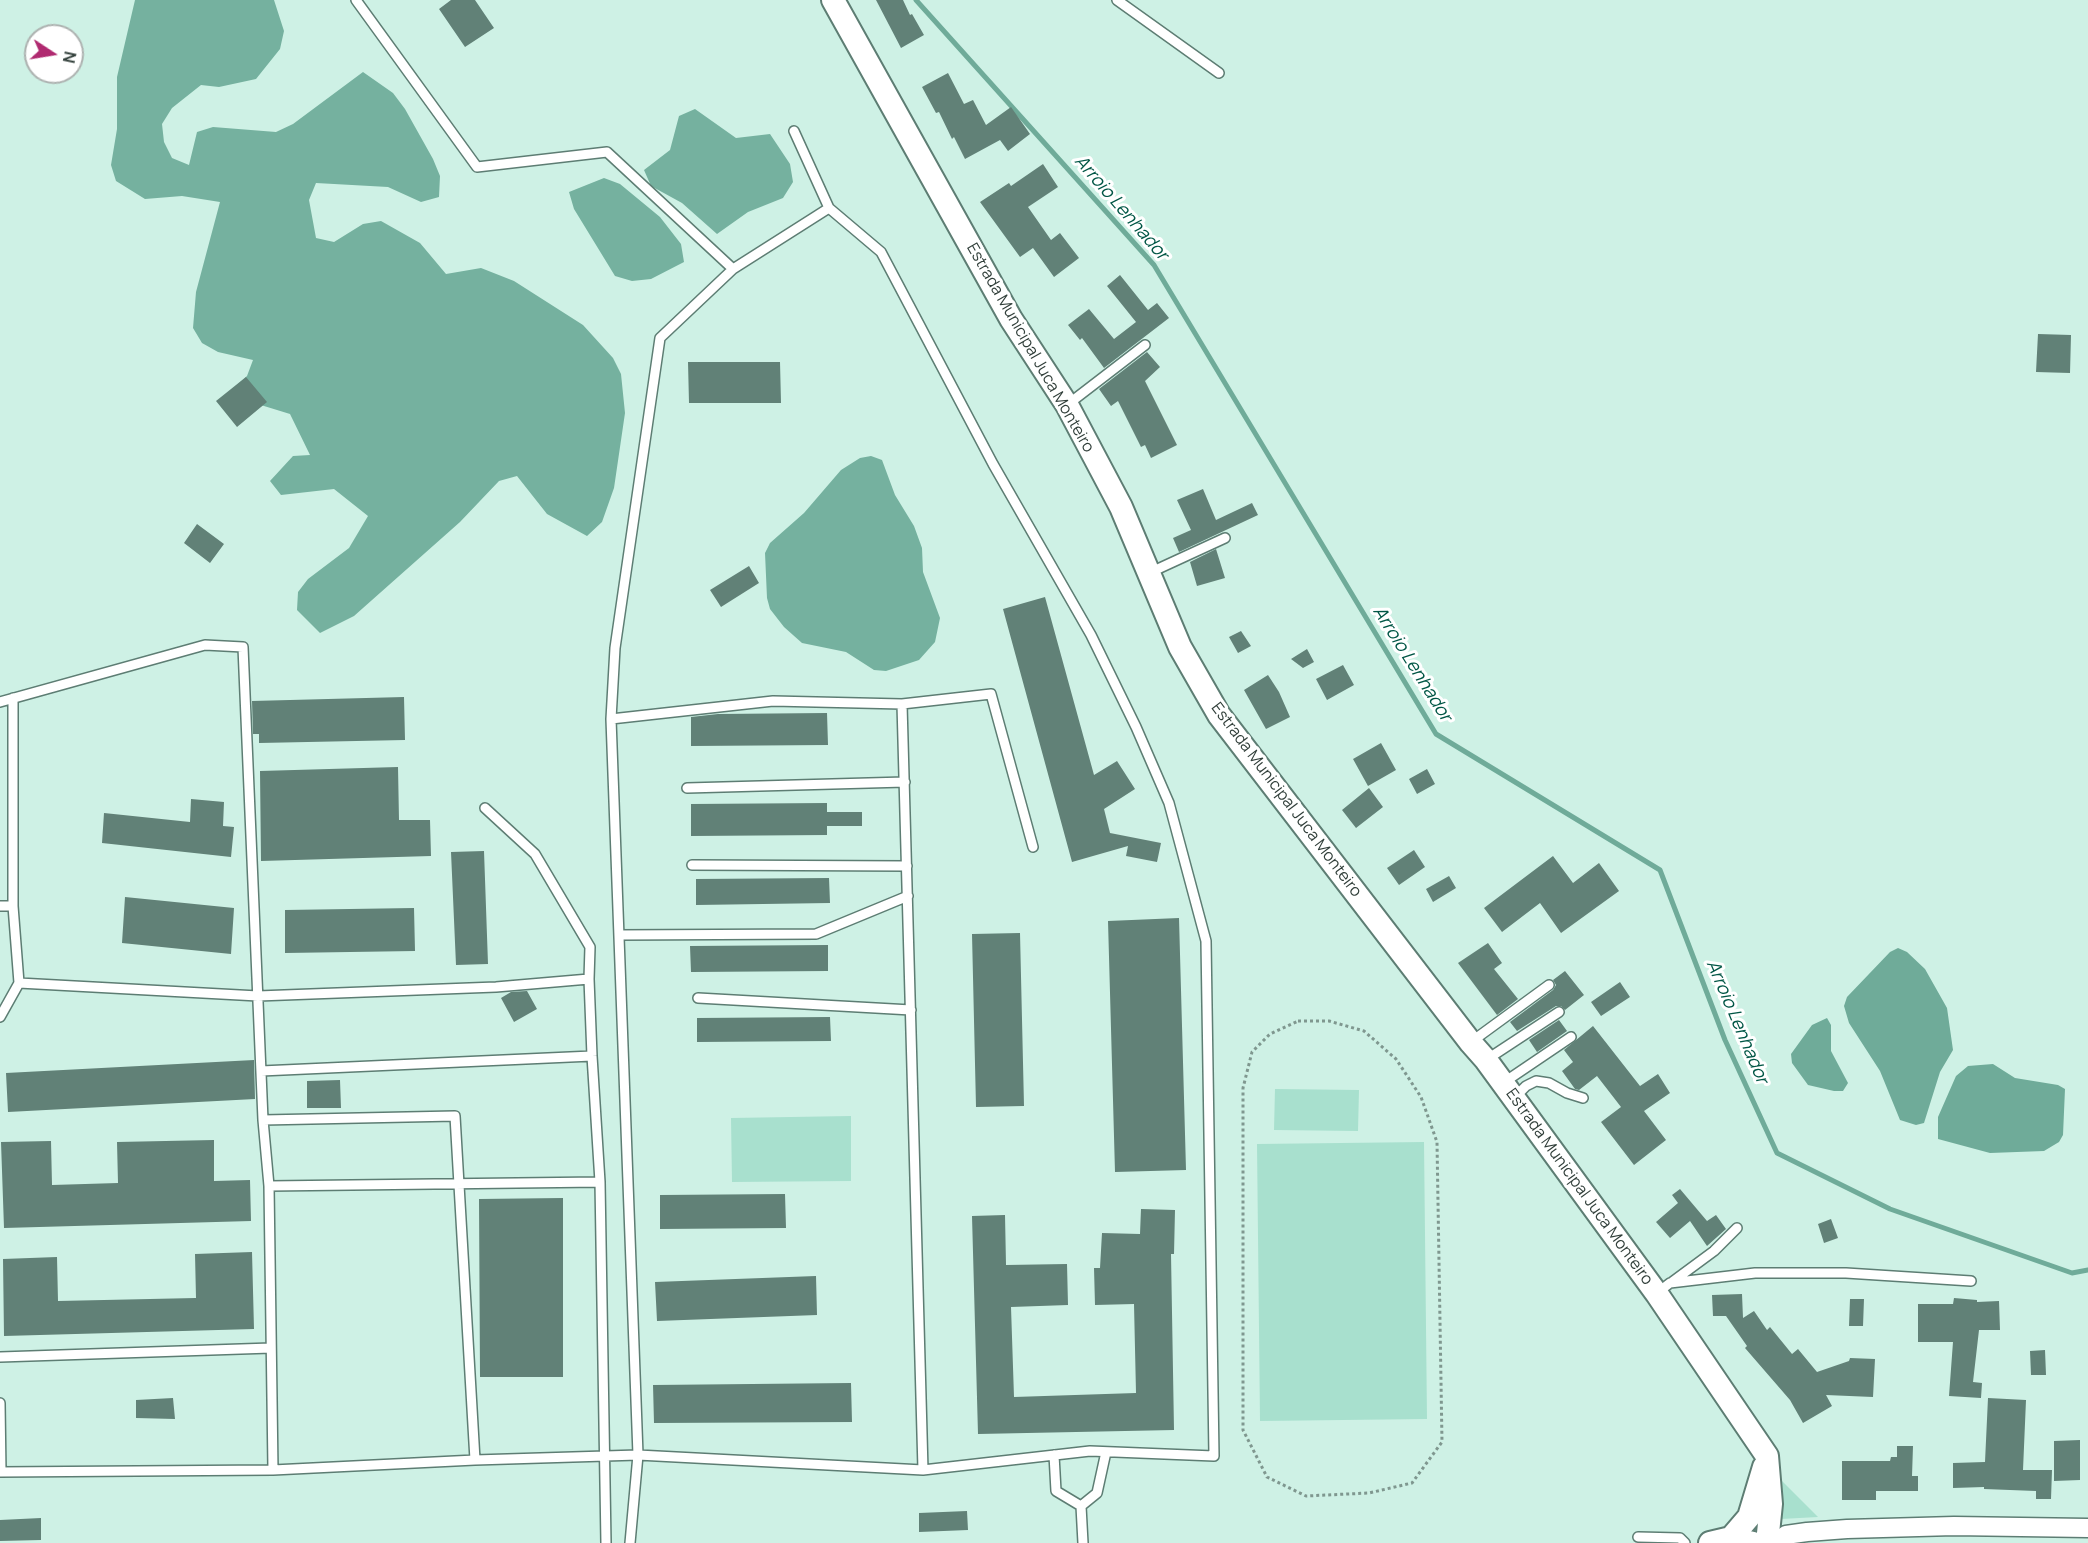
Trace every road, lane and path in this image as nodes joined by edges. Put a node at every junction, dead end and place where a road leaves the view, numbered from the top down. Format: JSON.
{"nodes":[{"id":1,"x":356,"y":0,"type":"edge"},
{"id":2,"x":833,"y":0,"type":"edge"},
{"id":3,"x":1117,"y":0,"type":"edge"},
{"id":4,"x":1220,"y":73,"type":"dead end"},
{"id":5,"x":794,"y":131,"type":"dead end"},
{"id":6,"x":829,"y":208,"type":"junction"},
{"id":7,"x":733,"y":269,"type":"junction"},
{"id":8,"x":1145,"y":345,"type":"dead end"},
{"id":9,"x":1067,"y":405,"type":"junction"},
{"id":10,"x":1225,"y":538,"type":"dead end"},
{"id":11,"x":1149,"y":573,"type":"junction"},
{"id":12,"x":13,"y":698,"type":"junction"},
{"id":13,"x":0,"y":702,"type":"edge"},
{"id":14,"x":902,"y":704,"type":"junction"},
{"id":15,"x":611,"y":719,"type":"junction"},
{"id":16,"x":905,"y":782,"type":"junction"},
{"id":17,"x":687,"y":788,"type":"dead end"},
{"id":18,"x":485,"y":808,"type":"dead end"},
{"id":19,"x":1033,"y":847,"type":"dead end"},
{"id":20,"x":692,"y":865,"type":"dead end"},
{"id":21,"x":907,"y":866,"type":"junction"},
{"id":22,"x":908,"y":896,"type":"junction"},
{"id":23,"x":0,"y":906,"type":"edge"},
{"id":24,"x":13,"y":906,"type":"junction"},
{"id":25,"x":619,"y":935,"type":"junction"},
{"id":26,"x":589,"y":979,"type":"junction"},
{"id":27,"x":19,"y":982,"type":"junction"},
{"id":28,"x":1549,"y":985,"type":"dead end"},
{"id":29,"x":258,"y":996,"type":"junction"},
{"id":30,"x":698,"y":998,"type":"dead end"},
{"id":31,"x":911,"y":1010,"type":"junction"},
{"id":32,"x":1559,"y":1012,"type":"dead end"},
{"id":33,"x":0,"y":1017,"type":"edge"},
{"id":34,"x":1570,"y":1037,"type":"dead end"},
{"id":35,"x":1471,"y":1043,"type":"junction"},
{"id":36,"x":592,"y":1056,"type":"junction"},
{"id":37,"x":1486,"y":1060,"type":"junction"},
{"id":38,"x":261,"y":1071,"type":"junction"},
{"id":39,"x":1508,"y":1091,"type":"junction"},
{"id":40,"x":1583,"y":1098,"type":"dead end"},
{"id":41,"x":263,"y":1120,"type":"junction"},
{"id":42,"x":600,"y":1182,"type":"junction"},
{"id":43,"x":459,"y":1184,"type":"junction"},
{"id":44,"x":269,"y":1186,"type":"junction"},
{"id":45,"x":1737,"y":1228,"type":"dead end"},
{"id":46,"x":1971,"y":1281,"type":"dead end"},
{"id":47,"x":1664,"y":1288,"type":"junction"},
{"id":48,"x":271,"y":1348,"type":"junction"},
{"id":49,"x":0,"y":1357,"type":"edge"},
{"id":50,"x":0,"y":1403,"type":"edge"},
{"id":51,"x":1442,"y":1442,"type":"joint"},
{"id":52,"x":1106,"y":1452,"type":"junction"},
{"id":53,"x":638,"y":1455,"type":"junction"},
{"id":54,"x":1054,"y":1455,"type":"junction"},
{"id":55,"x":604,"y":1456,"type":"junction"},
{"id":56,"x":1767,"y":1456,"type":"junction"},
{"id":57,"x":475,"y":1460,"type":"junction"},
{"id":58,"x":273,"y":1470,"type":"junction"},
{"id":59,"x":923,"y":1470,"type":"junction"},
{"id":60,"x":1,"y":1472,"type":"edge"},
{"id":61,"x":1081,"y":1506,"type":"junction"},
{"id":62,"x":2088,"y":1528,"type":"edge"},
{"id":63,"x":1638,"y":1537,"type":"dead end"},
{"id":64,"x":1731,"y":1542,"type":"edge"},
{"id":65,"x":606,"y":1543,"type":"edge"},
{"id":66,"x":630,"y":1543,"type":"edge"},
{"id":67,"x":1083,"y":1543,"type":"edge"},
{"id":68,"x":1685,"y":1543,"type":"edge"},
{"id":69,"x":1767,"y":1543,"type":"edge"},
{"id":70,"x":1777,"y":1543,"type":"edge"}],
"edges":[{"from":1,"to":7,"type":"lane"},
{"from":2,"to":9,"type":"street","name":"Estrada Municipal Juca Monteiro"},
{"from":3,"to":4,"type":"lane"},
{"from":5,"to":6,"type":"lane"},
{"from":6,"to":7,"type":"lane"},
{"from":6,"to":52,"type":"lane"},
{"from":7,"to":15,"type":"lane"},
{"from":8,"to":9,"type":"lane"},
{"from":9,"to":11,"type":"street","name":"Estrada Municipal Juca Monteiro"},
{"from":10,"to":11,"type":"lane"},
{"from":11,"to":35,"type":"street","name":"Estrada Municipal Juca Monteiro"},
{"from":12,"to":13,"type":"lane"},
{"from":12,"to":24,"type":"lane"},
{"from":12,"to":29,"type":"lane"},
{"from":14,"to":15,"type":"lane"},
{"from":14,"to":16,"type":"lane"},
{"from":14,"to":19,"type":"lane"},
{"from":15,"to":25,"type":"lane"},
{"from":16,"to":17,"type":"lane"},
{"from":16,"to":21,"type":"lane"},
{"from":18,"to":26,"type":"lane"},
{"from":20,"to":21,"type":"lane"},
{"from":21,"to":22,"type":"lane"},
{"from":22,"to":25,"type":"lane"},
{"from":22,"to":31,"type":"lane"},
{"from":23,"to":24,"type":"lane"},
{"from":24,"to":27,"type":"lane"},
{"from":25,"to":53,"type":"lane"},
{"from":26,"to":29,"type":"lane"},
{"from":26,"to":36,"type":"lane"},
{"from":27,"to":29,"type":"lane"},
{"from":27,"to":33,"type":"lane"},
{"from":28,"to":35,"type":"lane"},
{"from":29,"to":38,"type":"lane"},
{"from":30,"to":31,"type":"lane"},
{"from":31,"to":59,"type":"lane"},
{"from":32,"to":37,"type":"lane"},
{"from":34,"to":39,"type":"lane"},
{"from":35,"to":37,"type":"street","name":"Estrada Municipal Juca Monteiro"},
{"from":36,"to":38,"type":"lane"},
{"from":36,"to":42,"type":"lane"},
{"from":37,"to":39,"type":"street","name":"Estrada Municipal Juca Monteiro"},
{"from":38,"to":41,"type":"lane"},
{"from":39,"to":40,"type":"lane"},
{"from":39,"to":47,"type":"street","name":"Estrada Municipal Juca Monteiro"},
{"from":41,"to":43,"type":"lane"},
{"from":41,"to":44,"type":"lane"},
{"from":42,"to":43,"type":"lane"},
{"from":42,"to":55,"type":"lane"},
{"from":43,"to":44,"type":"lane"},
{"from":43,"to":57,"type":"lane"},
{"from":44,"to":48,"type":"lane"},
{"from":45,"to":47,"type":"lane"},
{"from":46,"to":47,"type":"lane"},
{"from":47,"to":56,"type":"street","name":"Estrada Municipal Juca Monteiro"},
{"from":48,"to":49,"type":"lane"},
{"from":48,"to":58,"type":"lane"},
{"from":50,"to":60,"type":"lane"},
{"from":51,"to":51,"type":"path"},
{"from":52,"to":54,"type":"lane"},
{"from":52,"to":61,"type":"lane"},
{"from":53,"to":55,"type":"lane"},
{"from":53,"to":59,"type":"lane"},
{"from":53,"to":66,"type":"lane"},
{"from":54,"to":59,"type":"lane"},
{"from":54,"to":61,"type":"lane"},
{"from":55,"to":57,"type":"lane"},
{"from":55,"to":65,"type":"lane"},
{"from":56,"to":64,"type":"street"},
{"from":56,"to":69,"type":"street"},
{"from":57,"to":58,"type":"lane"},
{"from":58,"to":60,"type":"lane"},
{"from":61,"to":67,"type":"lane"},
{"from":62,"to":70,"type":"street"},
{"from":63,"to":68,"type":"lane"}]}
